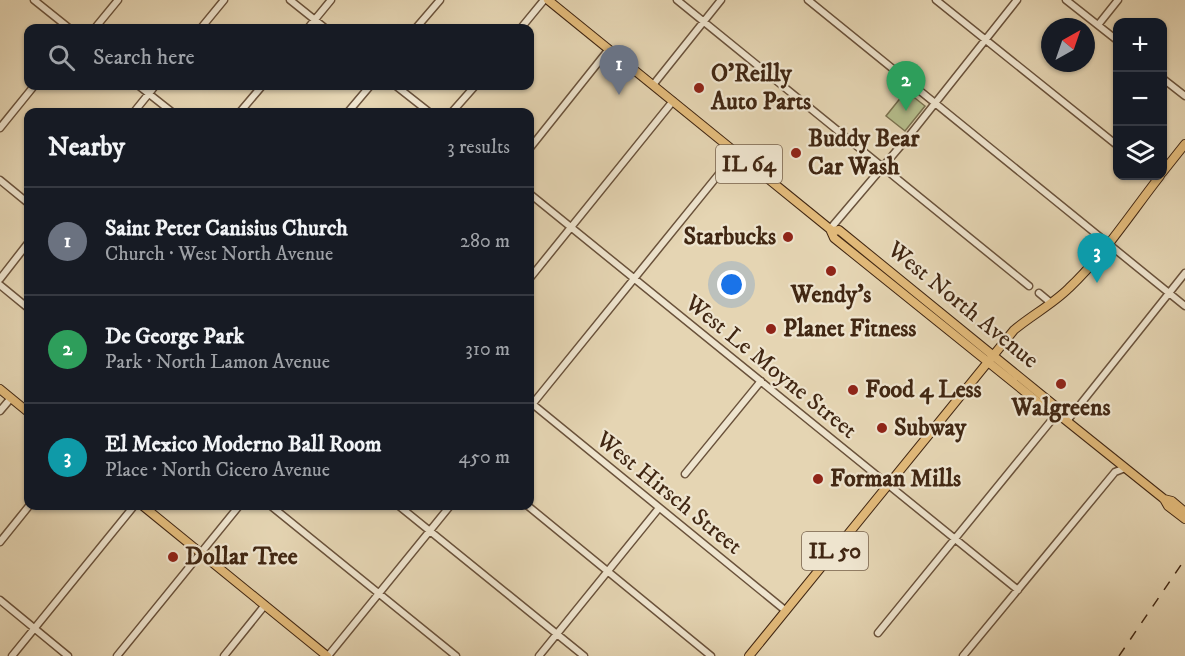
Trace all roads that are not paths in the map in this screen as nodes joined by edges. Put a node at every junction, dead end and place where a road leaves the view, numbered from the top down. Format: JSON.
{"nodes":[{"id":1,"x":34,"y":0,"type":"edge"},
{"id":2,"x":118,"y":0,"type":"edge"},
{"id":3,"x":224,"y":0,"type":"edge"},
{"id":4,"x":290,"y":0,"type":"edge"},
{"id":5,"x":331,"y":0,"type":"edge"},
{"id":6,"x":440,"y":0,"type":"edge"},
{"id":7,"x":546,"y":0,"type":"edge"},
{"id":8,"x":677,"y":0,"type":"edge"},
{"id":9,"x":721,"y":0,"type":"edge"},
{"id":10,"x":808,"y":0,"type":"edge"},
{"id":11,"x":936,"y":0,"type":"edge"},
{"id":12,"x":1017,"y":0,"type":"edge"},
{"id":13,"x":1066,"y":0,"type":"edge"},
{"id":14,"x":1118,"y":0,"type":"edge"},
{"id":15,"x":315,"y":20,"type":"junction"},
{"id":16,"x":704,"y":22,"type":"junction"},
{"id":17,"x":64,"y":24,"type":"edge"},
{"id":18,"x":98,"y":24,"type":"edge"},
{"id":19,"x":204,"y":24,"type":"edge"},
{"id":20,"x":312,"y":24,"type":"edge"},
{"id":21,"x":320,"y":24,"type":"edge"},
{"id":22,"x":419,"y":24,"type":"edge"},
{"id":23,"x":525,"y":24,"type":"edge"},
{"id":24,"x":1098,"y":25,"type":"junction"},
{"id":25,"x":1113,"y":37,"type":"edge"},
{"id":26,"x":986,"y":40,"type":"junction"},
{"id":27,"x":609,"y":50,"type":"junction"},
{"id":28,"x":1167,"y":82,"type":"edge"},
{"id":29,"x":653,"y":85,"type":"junction"},
{"id":30,"x":31,"y":90,"type":"edge"},
{"id":31,"x":144,"y":90,"type":"edge"},
{"id":32,"x":152,"y":90,"type":"edge"},
{"id":33,"x":259,"y":90,"type":"edge"},
{"id":34,"x":367,"y":90,"type":"edge"},
{"id":35,"x":401,"y":90,"type":"edge"},
{"id":36,"x":471,"y":90,"type":"edge"},
{"id":37,"x":149,"y":94,"type":"junction"},
{"id":38,"x":1185,"y":96,"type":"edge"},
{"id":39,"x":673,"y":101,"type":"junction"},
{"id":40,"x":935,"y":103,"type":"junction"},
{"id":41,"x":137,"y":108,"type":"edge"},
{"id":42,"x":167,"y":108,"type":"edge"},
{"id":43,"x":243,"y":108,"type":"edge"},
{"id":44,"x":351,"y":108,"type":"edge"},
{"id":45,"x":424,"y":108,"type":"edge"},
{"id":46,"x":456,"y":108,"type":"edge"},
{"id":47,"x":0,"y":128,"type":"edge"},
{"id":48,"x":1113,"y":142,"type":"edge"},
{"id":49,"x":534,"y":143,"type":"edge"},
{"id":50,"x":1185,"y":144,"type":"edge"},
{"id":51,"x":736,"y":153,"type":"junction"},
{"id":52,"x":882,"y":166,"type":"junction"},
{"id":53,"x":1167,"y":166,"type":"edge"},
{"id":54,"x":0,"y":180,"type":"edge"},
{"id":55,"x":1156,"y":180,"type":"edge"},
{"id":56,"x":534,"y":197,"type":"edge"},
{"id":57,"x":24,"y":200,"type":"edge"},
{"id":58,"x":571,"y":227,"type":"junction"},
{"id":59,"x":832,"y":230,"type":"junction"},
{"id":60,"x":1107,"y":243,"type":"junction"},
{"id":61,"x":24,"y":248,"type":"edge"},
{"id":62,"x":534,"y":273,"type":"edge"},
{"id":63,"x":1185,"y":273,"type":"edge"},
{"id":64,"x":0,"y":279,"type":"edge"},
{"id":65,"x":634,"y":279,"type":"junction"},
{"id":66,"x":0,"y":285,"type":"edge"},
{"id":67,"x":1029,"y":286,"type":"dead end"},
{"id":68,"x":1039,"y":293,"type":"dead end"},
{"id":69,"x":1169,"y":293,"type":"junction"},
{"id":70,"x":1051,"y":303,"type":"junction"},
{"id":71,"x":24,"y":305,"type":"edge"},
{"id":72,"x":1185,"y":306,"type":"edge"},
{"id":73,"x":994,"y":355,"type":"junction"},
{"id":74,"x":988,"y":362,"type":"junction"},
{"id":75,"x":760,"y":381,"type":"junction"},
{"id":76,"x":0,"y":389,"type":"edge"},
{"id":77,"x":11,"y":398,"type":"junction"},
{"id":78,"x":534,"y":400,"type":"edge"},
{"id":79,"x":534,"y":408,"type":"edge"},
{"id":80,"x":24,"y":409,"type":"edge"},
{"id":81,"x":0,"y":411,"type":"edge"},
{"id":82,"x":1062,"y":418,"type":"junction"},
{"id":83,"x":1125,"y":468,"type":"junction"},
{"id":84,"x":685,"y":474,"type":"dead end"},
{"id":85,"x":888,"y":485,"type":"junction"},
{"id":86,"x":1164,"y":499,"type":"junction"},
{"id":87,"x":659,"y":508,"type":"junction"},
{"id":88,"x":26,"y":510,"type":"edge"},
{"id":89,"x":131,"y":510,"type":"edge"},
{"id":90,"x":148,"y":510,"type":"edge"},
{"id":91,"x":236,"y":510,"type":"edge"},
{"id":92,"x":276,"y":510,"type":"edge"},
{"id":93,"x":404,"y":510,"type":"edge"},
{"id":94,"x":447,"y":510,"type":"edge"},
{"id":95,"x":533,"y":510,"type":"edge"},
{"id":96,"x":1185,"y":512,"type":"edge"},
{"id":97,"x":1185,"y":519,"type":"edge"},
{"id":98,"x":430,"y":530,"type":"junction"},
{"id":99,"x":954,"y":538,"type":"junction"},
{"id":100,"x":0,"y":542,"type":"edge"},
{"id":101,"x":201,"y":553,"type":"junction"},
{"id":102,"x":608,"y":571,"type":"junction"},
{"id":103,"x":1018,"y":590,"type":"junction"},
{"id":104,"x":379,"y":594,"type":"junction"},
{"id":105,"x":0,"y":600,"type":"edge"},
{"id":106,"x":265,"y":605,"type":"junction"},
{"id":107,"x":786,"y":611,"type":"junction"},
{"id":108,"x":34,"y":629,"type":"junction"},
{"id":109,"x":878,"y":633,"type":"dead end"},
{"id":110,"x":557,"y":634,"type":"junction"},
{"id":111,"x":12,"y":656,"type":"edge"},
{"id":112,"x":68,"y":656,"type":"edge"},
{"id":113,"x":117,"y":656,"type":"edge"},
{"id":114,"x":224,"y":656,"type":"edge"},
{"id":115,"x":328,"y":656,"type":"edge"},
{"id":116,"x":456,"y":656,"type":"edge"},
{"id":117,"x":539,"y":656,"type":"edge"},
{"id":118,"x":584,"y":656,"type":"edge"},
{"id":119,"x":711,"y":656,"type":"edge"},
{"id":120,"x":749,"y":656,"type":"edge"},
{"id":121,"x":963,"y":656,"type":"edge"}],
"edges":[{"from":1,"to":17,"type":"street"},
{"from":2,"to":18,"type":"street"},
{"from":3,"to":19,"type":"street"},
{"from":4,"to":15,"type":"street"},
{"from":5,"to":15,"type":"street"},
{"from":6,"to":22,"type":"street"},
{"from":7,"to":23,"type":"street"},
{"from":7,"to":27,"type":"main road","name":"West North Avenue","number":"IL 64"},
{"from":8,"to":16,"type":"street"},
{"from":9,"to":16,"type":"street"},
{"from":10,"to":40,"type":"street"},
{"from":11,"to":26,"type":"street"},
{"from":12,"to":26,"type":"street"},
{"from":13,"to":24,"type":"street"},
{"from":14,"to":24,"type":"street"},
{"from":15,"to":20,"type":"street"},
{"from":15,"to":21,"type":"street"},
{"from":16,"to":29,"type":"street"},
{"from":16,"to":52,"type":"street"},
{"from":24,"to":25,"type":"street"},
{"from":26,"to":40,"type":"street"},
{"from":26,"to":48,"type":"street"},
{"from":27,"to":29,"type":"main road","name":"West North Avenue","number":"IL 64"},
{"from":27,"to":49,"type":"street"},
{"from":28,"to":38,"type":"street"},
{"from":29,"to":39,"type":"main road","name":"West North Avenue","number":"IL 64"},
{"from":30,"to":47,"type":"street"},
{"from":31,"to":37,"type":"street"},
{"from":32,"to":37,"type":"street"},
{"from":33,"to":43,"type":"street"},
{"from":34,"to":44,"type":"street"},
{"from":35,"to":45,"type":"street"},
{"from":36,"to":46,"type":"street"},
{"from":37,"to":41,"type":"street"},
{"from":37,"to":42,"type":"street"},
{"from":39,"to":51,"type":"main road","name":"West North Avenue","number":"IL 64"},
{"from":39,"to":58,"type":"street"},
{"from":40,"to":52,"type":"street"},
{"from":40,"to":60,"type":"street"},
{"from":50,"to":53,"type":"main road","number":"IL 50"},
{"from":51,"to":59,"type":"main road","name":"West North Avenue","number":"IL 64"},
{"from":51,"to":65,"type":"street"},
{"from":52,"to":59,"type":"street"},
{"from":52,"to":67,"type":"street"},
{"from":54,"to":57,"type":"street"},
{"from":55,"to":60,"type":"main road","number":"IL 50"},
{"from":56,"to":58,"type":"street","name":"West Le Moyne Street"},
{"from":58,"to":62,"type":"street"},
{"from":58,"to":65,"type":"street","name":"West Le Moyne Street"},
{"from":59,"to":73,"type":"main road","name":"West North Avenue","number":"IL 64"},
{"from":59,"to":74,"type":"main road","name":"West North Avenue","number":"IL 64"},
{"from":60,"to":69,"type":"street"},
{"from":60,"to":70,"type":"main road","number":"IL 50"},
{"from":61,"to":64,"type":"street"},
{"from":63,"to":69,"type":"street"},
{"from":65,"to":75,"type":"street","name":"West Le Moyne Street"},
{"from":65,"to":78,"type":"street"},
{"from":66,"to":71,"type":"street"},
{"from":68,"to":70,"type":"street"},
{"from":69,"to":72,"type":"street"},
{"from":69,"to":82,"type":"street"},
{"from":70,"to":73,"type":"main road","number":"IL 50"},
{"from":73,"to":74,"type":"main road","number":"IL 50"},
{"from":73,"to":82,"type":"main road","name":"West North Avenue","number":"IL 64"},
{"from":74,"to":82,"type":"main road","name":"West North Avenue","number":"IL 64"},
{"from":74,"to":85,"type":"main road","number":"IL 50"},
{"from":75,"to":84,"type":"street"},
{"from":75,"to":85,"type":"street","name":"West Le Moyne Street"},
{"from":76,"to":77,"type":"main road"},
{"from":77,"to":80,"type":"main road"},
{"from":77,"to":81,"type":"street"},
{"from":79,"to":87,"type":"street","name":"West Hirsch Street"},
{"from":82,"to":83,"type":"main road","name":"West North Avenue","number":"IL 64"},
{"from":82,"to":99,"type":"street"},
{"from":83,"to":86,"type":"main road","name":"West North Avenue","number":"IL 64"},
{"from":83,"to":103,"type":"street"},
{"from":85,"to":99,"type":"street","name":"West Le Moyne Street"},
{"from":85,"to":107,"type":"main road","number":"IL 50"},
{"from":86,"to":96,"type":"main road","name":"West North Avenue","number":"IL 64"},
{"from":86,"to":97,"type":"main road","name":"West North Avenue","number":"IL 64"},
{"from":87,"to":102,"type":"street"},
{"from":87,"to":107,"type":"street","name":"West Hirsch Street"},
{"from":88,"to":100,"type":"street"},
{"from":89,"to":108,"type":"street"},
{"from":90,"to":101,"type":"main road"},
{"from":91,"to":101,"type":"street"},
{"from":92,"to":104,"type":"street"},
{"from":93,"to":98,"type":"street"},
{"from":94,"to":98,"type":"street"},
{"from":95,"to":102,"type":"street"},
{"from":98,"to":104,"type":"street"},
{"from":98,"to":110,"type":"street"},
{"from":99,"to":103,"type":"street","name":"West Le Moyne Street"},
{"from":99,"to":109,"type":"street"},
{"from":101,"to":106,"type":"main road"},
{"from":101,"to":113,"type":"street"},
{"from":102,"to":110,"type":"street"},
{"from":102,"to":119,"type":"street"},
{"from":103,"to":121,"type":"street"},
{"from":104,"to":115,"type":"street"},
{"from":104,"to":116,"type":"street"},
{"from":105,"to":108,"type":"street"},
{"from":106,"to":114,"type":"street"},
{"from":106,"to":115,"type":"main road"},
{"from":107,"to":120,"type":"main road","number":"IL 50"},
{"from":108,"to":111,"type":"street"},
{"from":108,"to":112,"type":"street"},
{"from":110,"to":117,"type":"street"},
{"from":110,"to":118,"type":"street"}]}
